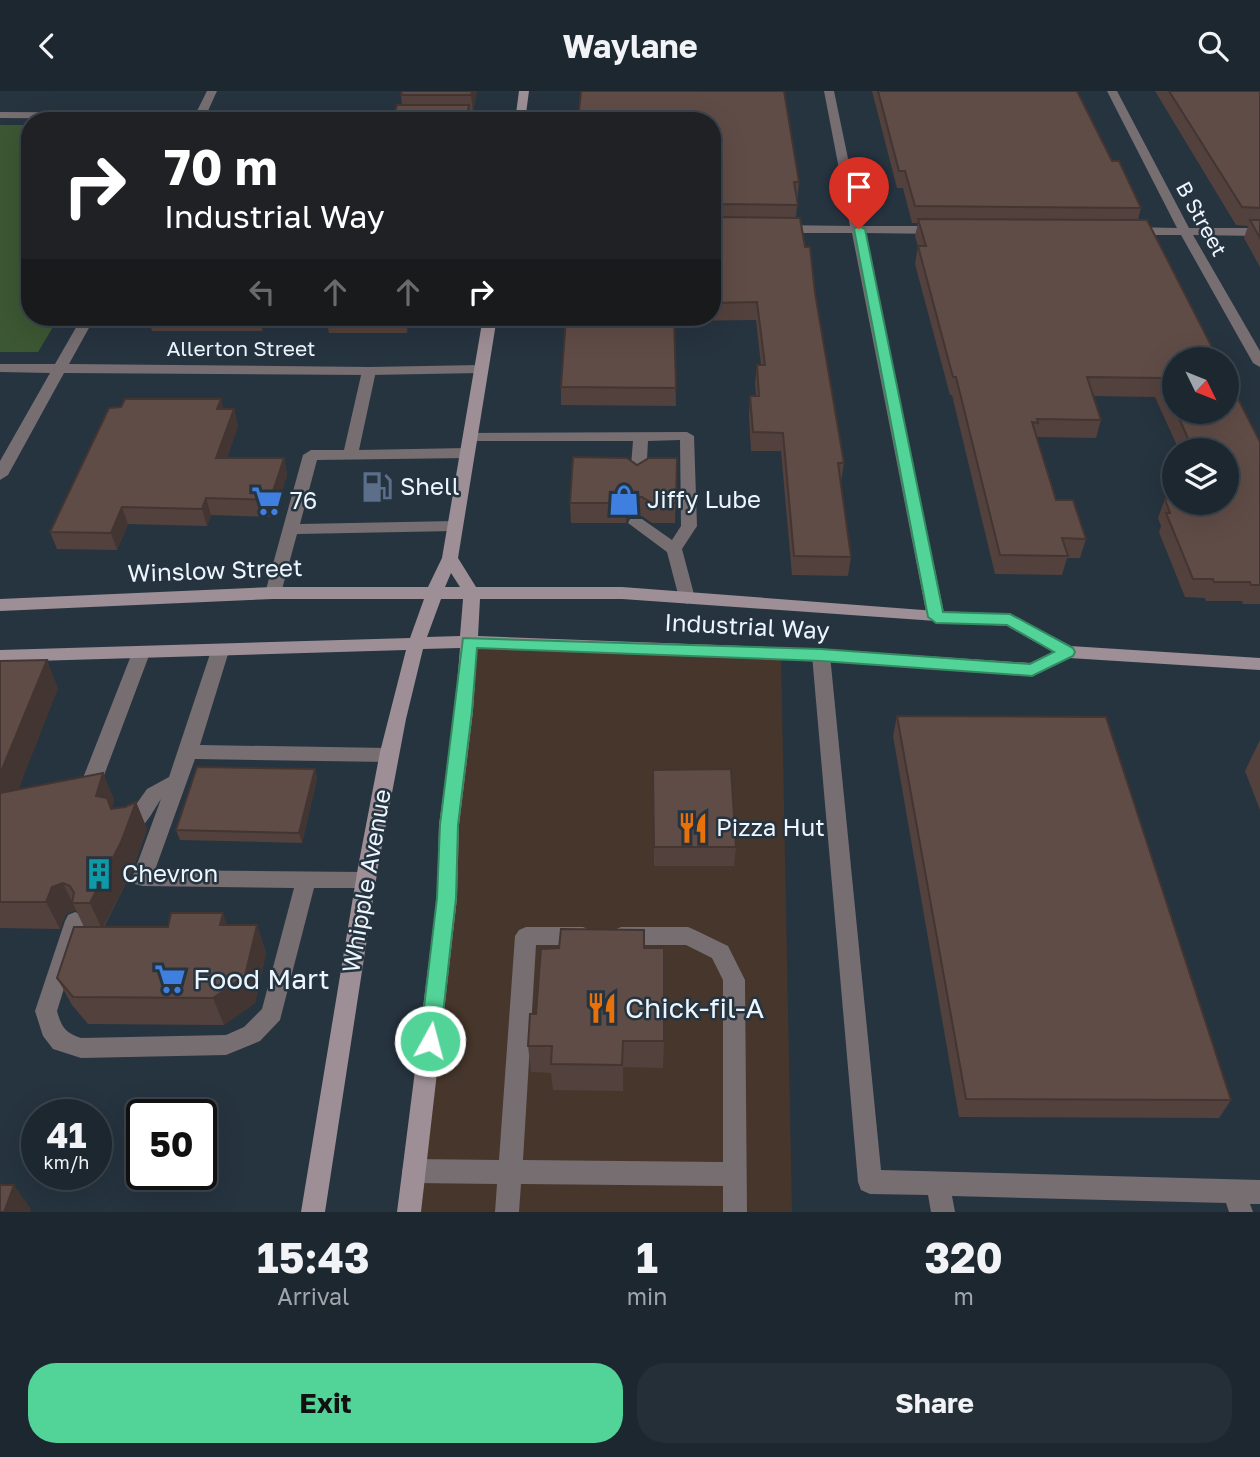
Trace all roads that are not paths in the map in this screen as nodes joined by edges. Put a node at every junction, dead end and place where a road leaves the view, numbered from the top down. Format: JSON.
{"nodes":[{"id":1,"x":212,"y":91,"type":"edge"},
{"id":2,"x":524,"y":91,"type":"edge"},
{"id":3,"x":829,"y":91,"type":"edge"},
{"id":4,"x":1112,"y":91,"type":"edge"},
{"id":5,"x":202,"y":112,"type":"edge"},
{"id":6,"x":522,"y":112,"type":"edge"},
{"id":7,"x":0,"y":115,"type":"edge"},
{"id":8,"x":21,"y":115,"type":"edge"},
{"id":9,"x":766,"y":229,"type":"edge"},
{"id":10,"x":859,"y":229,"type":"junction"},
{"id":11,"x":954,"y":230,"type":"edge"},
{"id":12,"x":1118,"y":231,"type":"edge"},
{"id":13,"x":1185,"y":231,"type":"junction"},
{"id":14,"x":1260,"y":232,"type":"edge"},
{"id":15,"x":83,"y":326,"type":"edge"},
{"id":16,"x":488,"y":326,"type":"edge"},
{"id":17,"x":1260,"y":363,"type":"edge"},
{"id":18,"x":0,"y":368,"type":"edge"},
{"id":19,"x":59,"y":369,"type":"junction"},
{"id":20,"x":481,"y":369,"type":"junction"},
{"id":21,"x":369,"y":371,"type":"junction"},
{"id":22,"x":641,"y":436,"type":"junction"},
{"id":23,"x":468,"y":445,"type":"junction"},
{"id":24,"x":350,"y":455,"type":"junction"},
{"id":25,"x":0,"y":475,"type":"edge"},
{"id":26,"x":638,"y":478,"type":"edge"},
{"id":27,"x":636,"y":523,"type":"dead end"},
{"id":28,"x":455,"y":526,"type":"junction"},
{"id":29,"x":289,"y":529,"type":"junction"},
{"id":30,"x":674,"y":549,"type":"junction"},
{"id":31,"x":450,"y":558,"type":"junction"},
{"id":32,"x":273,"y":593,"type":"junction"},
{"id":33,"x":432,"y":594,"type":"junction"},
{"id":34,"x":472,"y":594,"type":"junction"},
{"id":35,"x":687,"y":598,"type":"junction"},
{"id":36,"x":0,"y":605,"type":"edge"},
{"id":37,"x":936,"y":617,"type":"junction"},
{"id":38,"x":419,"y":642,"type":"junction"},
{"id":39,"x":469,"y":642,"type":"junction"},
{"id":40,"x":220,"y":650,"type":"junction"},
{"id":41,"x":1067,"y":652,"type":"junction"},
{"id":42,"x":141,"y":653,"type":"junction"},
{"id":43,"x":821,"y":655,"type":"junction"},
{"id":44,"x":0,"y":656,"type":"edge"},
{"id":45,"x":1260,"y":664,"type":"edge"},
{"id":46,"x":188,"y":752,"type":"junction"},
{"id":47,"x":388,"y":755,"type":"junction"},
{"id":48,"x":93,"y":778,"type":"edge"},
{"id":49,"x":177,"y":782,"type":"junction"},
{"id":50,"x":130,"y":827,"type":"edge"},
{"id":51,"x":306,"y":880,"type":"junction"},
{"id":52,"x":365,"y":880,"type":"junction"},
{"id":53,"x":75,"y":921,"type":"edge"},
{"id":54,"x":414,"y":1171,"type":"junction"},
{"id":55,"x":509,"y":1173,"type":"junction"},
{"id":56,"x":734,"y":1174,"type":"junction"},
{"id":57,"x":938,"y":1183,"type":"junction"},
{"id":58,"x":1260,"y":1192,"type":"edge"},
{"id":59,"x":1238,"y":1202,"type":"edge"},
{"id":60,"x":313,"y":1212,"type":"edge"},
{"id":61,"x":410,"y":1212,"type":"edge"},
{"id":62,"x":507,"y":1212,"type":"edge"},
{"id":63,"x":735,"y":1212,"type":"edge"},
{"id":64,"x":943,"y":1212,"type":"edge"}],
"edges":[{"from":1,"to":5,"type":"street"},
{"from":2,"to":6,"type":"main road"},
{"from":3,"to":10,"type":"street"},
{"from":4,"to":13,"type":"street","name":"B Street"},
{"from":7,"to":8,"type":"street"},
{"from":9,"to":10,"type":"street"},
{"from":10,"to":11,"type":"street"},
{"from":10,"to":37,"type":"street"},
{"from":12,"to":13,"type":"street"},
{"from":13,"to":14,"type":"street"},
{"from":13,"to":17,"type":"street","name":"B Street"},
{"from":15,"to":19,"type":"street"},
{"from":16,"to":20,"type":"main road","name":"Whipple Avenue"},
{"from":18,"to":19,"type":"street","name":"Allerton Street"},
{"from":19,"to":21,"type":"street","name":"Allerton Street"},
{"from":19,"to":25,"type":"street"},
{"from":20,"to":21,"type":"street","name":"Allerton Street"},
{"from":20,"to":23,"type":"main road","name":"Whipple Avenue"},
{"from":21,"to":24,"type":"street"},
{"from":22,"to":23,"type":"street"},
{"from":22,"to":26,"type":"street"},
{"from":22,"to":30,"type":"street"},
{"from":23,"to":24,"type":"street"},
{"from":23,"to":28,"type":"main road","name":"Whipple Avenue"},
{"from":24,"to":29,"type":"street"},
{"from":27,"to":30,"type":"street"},
{"from":28,"to":29,"type":"street"},
{"from":28,"to":31,"type":"main road","name":"Whipple Avenue"},
{"from":29,"to":32,"type":"street"},
{"from":30,"to":35,"type":"street"},
{"from":31,"to":33,"type":"main road","name":"Whipple Avenue"},
{"from":31,"to":34,"type":"main road"},
{"from":32,"to":33,"type":"main road","name":"Winslow Street"},
{"from":32,"to":36,"type":"main road","name":"Winslow Street"},
{"from":33,"to":34,"type":"main road","name":"Industrial Way"},
{"from":33,"to":38,"type":"main road","name":"Whipple Avenue"},
{"from":34,"to":35,"type":"main road","name":"Industrial Way"},
{"from":34,"to":39,"type":"main road"},
{"from":35,"to":37,"type":"main road","name":"Industrial Way"},
{"from":37,"to":41,"type":"main road","name":"Industrial Way"},
{"from":38,"to":39,"type":"main road","name":"Industrial Way"},
{"from":38,"to":40,"type":"main road"},
{"from":38,"to":47,"type":"main road","name":"Whipple Avenue"},
{"from":39,"to":43,"type":"main road","name":"Industrial Way"},
{"from":39,"to":54,"type":"main road"},
{"from":40,"to":42,"type":"main road"},
{"from":40,"to":46,"type":"street"},
{"from":41,"to":43,"type":"main road","name":"Industrial Way"},
{"from":41,"to":45,"type":"main road","name":"Industrial Way"},
{"from":42,"to":44,"type":"main road"},
{"from":42,"to":48,"type":"street"},
{"from":43,"to":57,"type":"street"},
{"from":46,"to":47,"type":"street"},
{"from":46,"to":49,"type":"street"},
{"from":47,"to":52,"type":"main road","name":"Whipple Avenue"},
{"from":49,"to":50,"type":"street"},
{"from":49,"to":51,"type":"street"},
{"from":51,"to":52,"type":"street"},
{"from":51,"to":53,"type":"street"},
{"from":52,"to":60,"type":"main road","name":"Whipple Avenue"},
{"from":54,"to":55,"type":"street"},
{"from":54,"to":61,"type":"main road"},
{"from":55,"to":56,"type":"street"},
{"from":55,"to":56,"type":"street"},
{"from":55,"to":62,"type":"street"},
{"from":56,"to":63,"type":"street"},
{"from":57,"to":59,"type":"street"},
{"from":57,"to":64,"type":"street"},
{"from":58,"to":59,"type":"street"}]}
